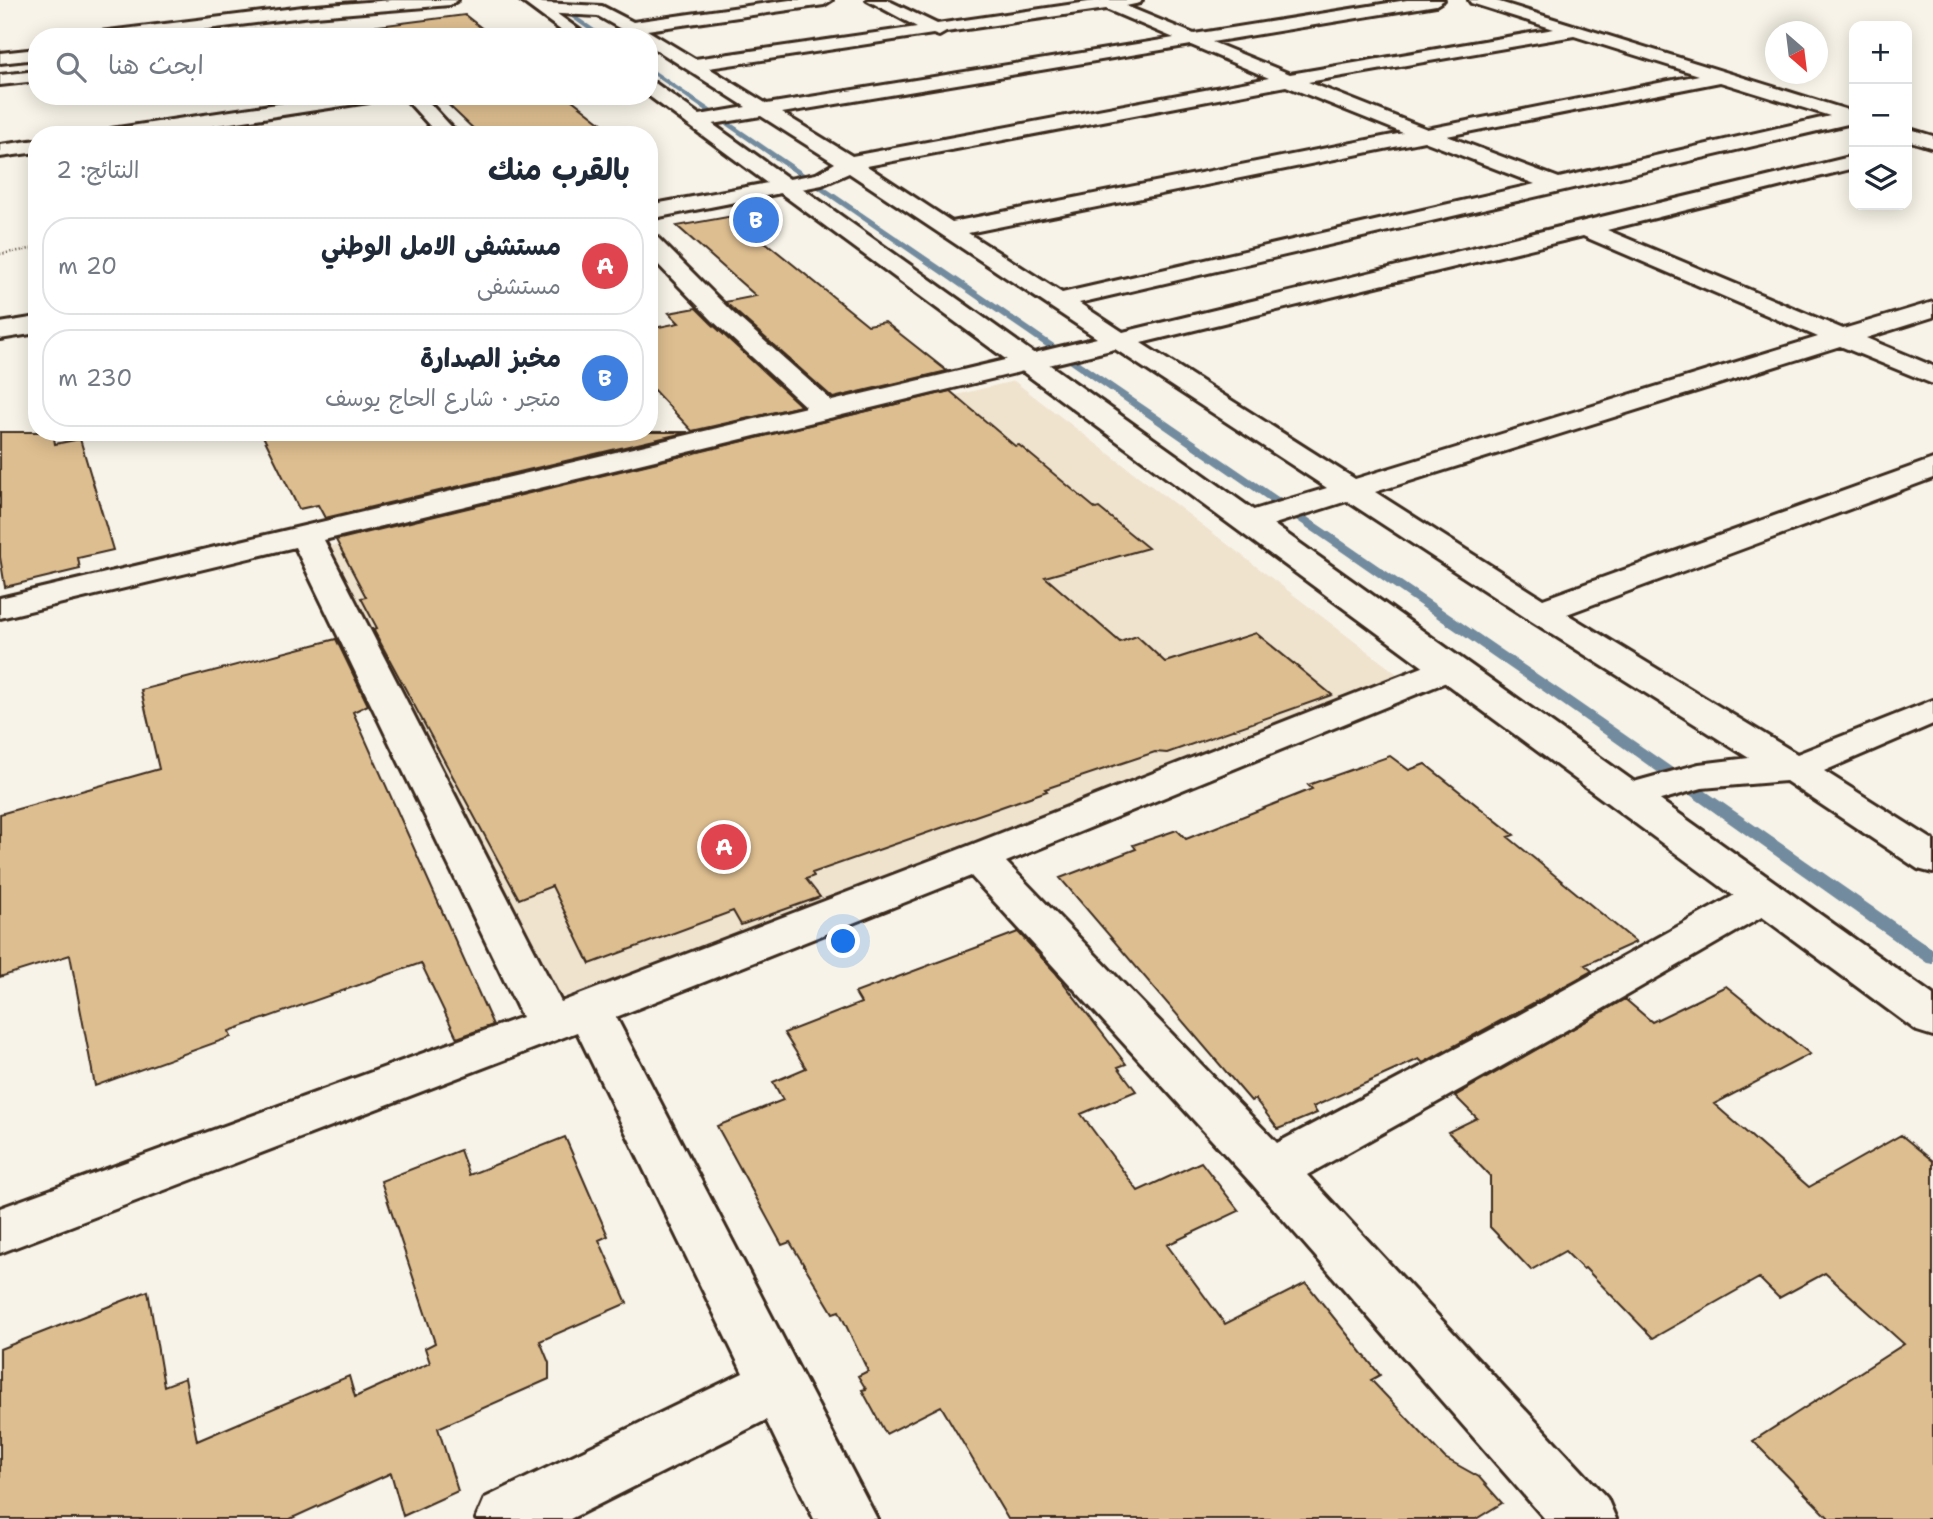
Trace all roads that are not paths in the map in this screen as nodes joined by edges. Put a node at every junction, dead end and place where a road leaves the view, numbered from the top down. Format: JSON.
{"nodes":[{"id":1,"x":450,"y":0,"type":"edge"},
{"id":2,"x":824,"y":0,"type":"edge"},
{"id":3,"x":874,"y":0,"type":"edge"},
{"id":4,"x":1134,"y":0,"type":"edge"},
{"id":5,"x":1436,"y":0,"type":"edge"},
{"id":6,"x":1476,"y":0,"type":"edge"},
{"id":7,"x":535,"y":4,"type":"edge"},
{"id":8,"x":1110,"y":5,"type":"junction"},
{"id":9,"x":360,"y":9,"type":"junction"},
{"id":10,"x":173,"y":28,"type":"edge"},
{"id":11,"x":248,"y":28,"type":"edge"},
{"id":12,"x":568,"y":28,"type":"edge"},
{"id":13,"x":632,"y":28,"type":"edge"},
{"id":14,"x":935,"y":30,"type":"junction"},
{"id":15,"x":658,"y":31,"type":"edge"},
{"id":16,"x":1573,"y":31,"type":"junction"},
{"id":17,"x":1190,"y":39,"type":"junction"},
{"id":18,"x":958,"y":40,"type":"dead end"},
{"id":19,"x":658,"y":44,"type":"edge"},
{"id":20,"x":28,"y":45,"type":"edge"},
{"id":21,"x":0,"y":49,"type":"edge"},
{"id":22,"x":28,"y":55,"type":"edge"},
{"id":23,"x":992,"y":57,"type":"dead end"},
{"id":24,"x":0,"y":58,"type":"edge"},
{"id":25,"x":691,"y":65,"type":"junction"},
{"id":26,"x":1014,"y":67,"type":"junction"},
{"id":27,"x":1722,"y":76,"type":"junction"},
{"id":28,"x":28,"y":77,"type":"edge"},
{"id":29,"x":0,"y":80,"type":"edge"},
{"id":30,"x":1288,"y":80,"type":"junction"},
{"id":31,"x":658,"y":93,"type":"edge"},
{"id":32,"x":309,"y":105,"type":"edge"},
{"id":33,"x":421,"y":105,"type":"edge"},
{"id":34,"x":762,"y":110,"type":"junction"},
{"id":35,"x":1849,"y":116,"type":"edge"},
{"id":36,"x":1849,"y":118,"type":"edge"},
{"id":37,"x":702,"y":120,"type":"junction"},
{"id":38,"x":171,"y":126,"type":"edge"},
{"id":39,"x":440,"y":126,"type":"edge"},
{"id":40,"x":1421,"y":134,"type":"junction"},
{"id":41,"x":1912,"y":136,"type":"edge"},
{"id":42,"x":1933,"y":142,"type":"edge"},
{"id":43,"x":28,"y":147,"type":"edge"},
{"id":44,"x":1912,"y":148,"type":"edge"},
{"id":45,"x":0,"y":151,"type":"edge"},
{"id":46,"x":849,"y":163,"type":"junction"},
{"id":47,"x":1849,"y":163,"type":"edge"},
{"id":48,"x":793,"y":185,"type":"junction"},
{"id":49,"x":1557,"y":185,"type":"junction"},
{"id":50,"x":658,"y":210,"type":"edge"},
{"id":51,"x":1586,"y":229,"type":"junction"},
{"id":52,"x":948,"y":230,"type":"junction"},
{"id":53,"x":658,"y":251,"type":"edge"},
{"id":54,"x":1057,"y":301,"type":"junction"},
{"id":55,"x":1933,"y":309,"type":"edge"},
{"id":56,"x":28,"y":326,"type":"edge"},
{"id":57,"x":0,"y":331,"type":"edge"},
{"id":58,"x":1843,"y":338,"type":"junction"},
{"id":59,"x":1119,"y":340,"type":"junction"},
{"id":60,"x":1027,"y":362,"type":"junction"},
{"id":61,"x":1933,"y":376,"type":"edge"},
{"id":62,"x":827,"y":411,"type":"junction"},
{"id":63,"x":1933,"y":468,"type":"edge"},
{"id":64,"x":1352,"y":491,"type":"junction"},
{"id":65,"x":1261,"y":519,"type":"junction"},
{"id":66,"x":305,"y":535,"type":"junction"},
{"id":67,"x":0,"y":608,"type":"edge"},
{"id":68,"x":1540,"y":612,"type":"junction"},
{"id":69,"x":1448,"y":668,"type":"junction"},
{"id":70,"x":1933,"y":710,"type":"edge"},
{"id":71,"x":1794,"y":769,"type":"junction"},
{"id":72,"x":1644,"y":793,"type":"junction"},
{"id":73,"x":978,"y":858,"type":"junction"},
{"id":74,"x":1933,"y":859,"type":"edge"},
{"id":75,"x":1764,"y":897,"type":"junction"},
{"id":76,"x":569,"y":1017,"type":"junction"},
{"id":77,"x":1933,"y":1019,"type":"edge"},
{"id":78,"x":1271,"y":1170,"type":"junction"},
{"id":79,"x":0,"y":1231,"type":"edge"},
{"id":80,"x":779,"y":1384,"type":"junction"},
{"id":81,"x":507,"y":1519,"type":"edge"},
{"id":82,"x":846,"y":1519,"type":"edge"},
{"id":83,"x":1585,"y":1519,"type":"edge"}],
"edges":[{"from":1,"to":9,"type":"street"},
{"from":2,"to":15,"type":"street"},
{"from":3,"to":14,"type":"street"},
{"from":4,"to":8,"type":"street"},
{"from":5,"to":17,"type":"street"},
{"from":6,"to":16,"type":"street"},
{"from":7,"to":12,"type":"street"},
{"from":7,"to":13,"type":"street"},
{"from":8,"to":14,"type":"street"},
{"from":8,"to":17,"type":"street"},
{"from":9,"to":10,"type":"street"},
{"from":9,"to":11,"type":"street"},
{"from":14,"to":18,"type":"street"},
{"from":14,"to":25,"type":"street"},
{"from":16,"to":27,"type":"street"},
{"from":16,"to":30,"type":"street"},
{"from":17,"to":26,"type":"street"},
{"from":17,"to":30,"type":"street"},
{"from":19,"to":25,"type":"street"},
{"from":20,"to":21,"type":"street"},
{"from":22,"to":24,"type":"street"},
{"from":23,"to":26,"type":"street"},
{"from":25,"to":34,"type":"street"},
{"from":26,"to":34,"type":"street"},
{"from":27,"to":35,"type":"street"},
{"from":27,"to":40,"type":"street"},
{"from":28,"to":29,"type":"street"},
{"from":30,"to":40,"type":"street"},
{"from":30,"to":46,"type":"street"},
{"from":31,"to":37,"type":"street"},
{"from":32,"to":38,"type":"street"},
{"from":33,"to":39,"type":"street"},
{"from":34,"to":37,"type":"street"},
{"from":34,"to":46,"type":"street"},
{"from":36,"to":49,"type":"street"},
{"from":37,"to":48,"type":"street"},
{"from":40,"to":49,"type":"street"},
{"from":40,"to":52,"type":"street"},
{"from":41,"to":42,"type":"street"},
{"from":42,"to":44,"type":"street"},
{"from":43,"to":45,"type":"street"},
{"from":46,"to":48,"type":"street"},
{"from":46,"to":52,"type":"street"},
{"from":47,"to":51,"type":"street"},
{"from":48,"to":50,"type":"street"},
{"from":48,"to":60,"type":"street"},
{"from":49,"to":54,"type":"street"},
{"from":51,"to":58,"type":"street"},
{"from":51,"to":59,"type":"street"},
{"from":52,"to":54,"type":"street"},
{"from":53,"to":62,"type":"street"},
{"from":54,"to":59,"type":"street"},
{"from":55,"to":58,"type":"street"},
{"from":56,"to":57,"type":"street"},
{"from":58,"to":61,"type":"street"},
{"from":58,"to":64,"type":"street"},
{"from":59,"to":60,"type":"street"},
{"from":59,"to":64,"type":"street"},
{"from":60,"to":62,"type":"street"},
{"from":60,"to":65,"type":"street"},
{"from":62,"to":66,"type":"street"},
{"from":63,"to":68,"type":"street"},
{"from":64,"to":65,"type":"street"},
{"from":64,"to":68,"type":"street"},
{"from":65,"to":69,"type":"street"},
{"from":66,"to":67,"type":"street"},
{"from":66,"to":76,"type":"street"},
{"from":68,"to":71,"type":"street"},
{"from":69,"to":72,"type":"street"},
{"from":69,"to":73,"type":"street"},
{"from":70,"to":71,"type":"street"},
{"from":71,"to":72,"type":"street"},
{"from":71,"to":74,"type":"street"},
{"from":72,"to":75,"type":"street"},
{"from":73,"to":76,"type":"street"},
{"from":73,"to":78,"type":"street"},
{"from":75,"to":77,"type":"street"},
{"from":75,"to":78,"type":"street"},
{"from":76,"to":79,"type":"street"},
{"from":76,"to":80,"type":"street"},
{"from":78,"to":83,"type":"street"},
{"from":80,"to":81,"type":"street"},
{"from":80,"to":82,"type":"street"}]}
